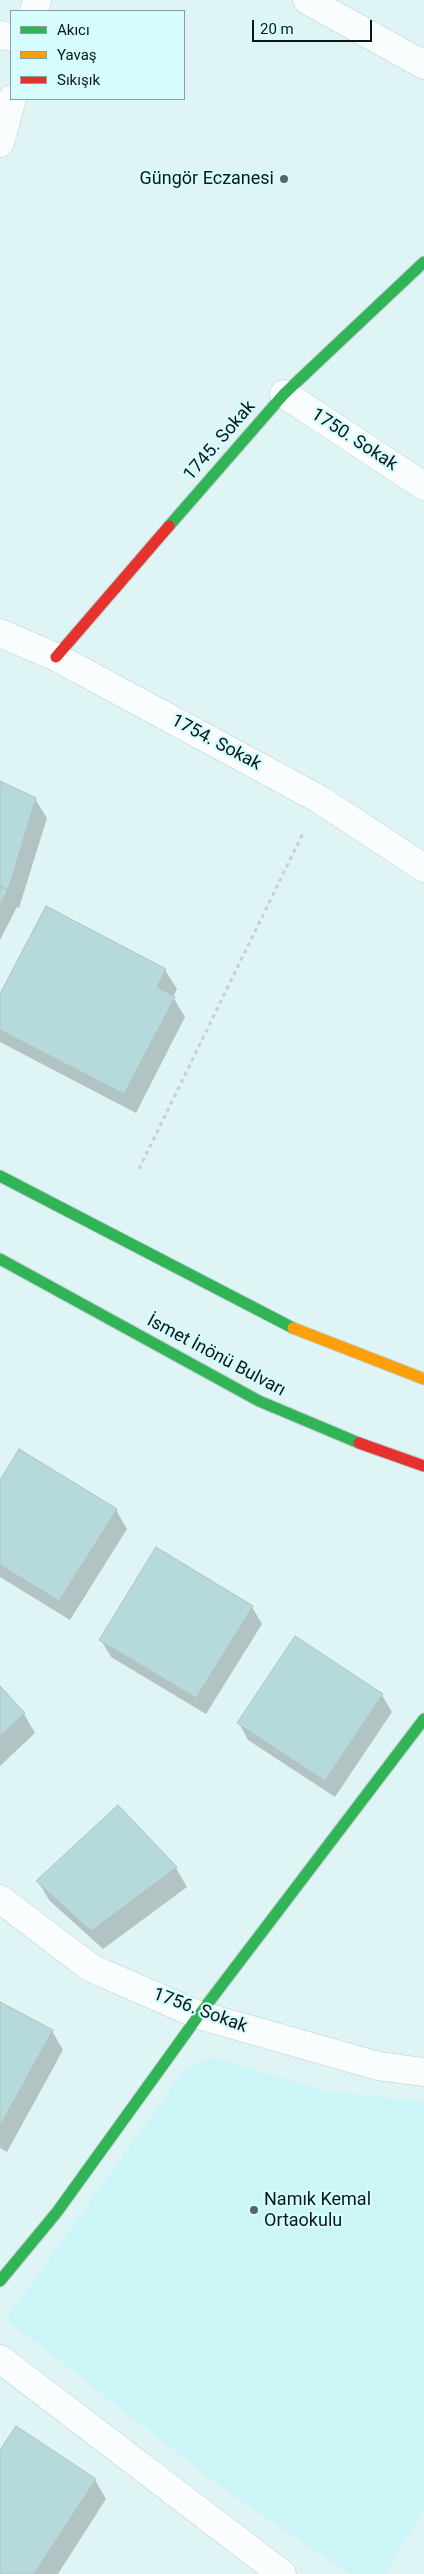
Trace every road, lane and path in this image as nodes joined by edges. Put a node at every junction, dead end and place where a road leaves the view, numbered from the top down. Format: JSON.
{"nodes":[{"id":1,"x":318,"y":2,"type":"edge"},
{"id":2,"x":424,"y":66,"type":"edge"},
{"id":3,"x":12,"y":100,"type":"edge"},
{"id":4,"x":0,"y":143,"type":"edge"},
{"id":5,"x":424,"y":262,"type":"edge"},
{"id":6,"x":284,"y":394,"type":"junction"},
{"id":7,"x":424,"y":486,"type":"edge"},
{"id":8,"x":0,"y":633,"type":"edge"},
{"id":9,"x":56,"y":657,"type":"junction"},
{"id":10,"x":319,"y":799,"type":"junction"},
{"id":11,"x":424,"y":868,"type":"edge"},
{"id":12,"x":139,"y":1169,"type":"dead end"},
{"id":13,"x":0,"y":1176,"type":"edge"},
{"id":14,"x":0,"y":1259,"type":"edge"},
{"id":15,"x":424,"y":1379,"type":"edge"},
{"id":16,"x":424,"y":1466,"type":"edge"},
{"id":17,"x":424,"y":1719,"type":"edge"},
{"id":18,"x":0,"y":1899,"type":"edge"},
{"id":19,"x":199,"y":2015,"type":"junction"},
{"id":20,"x":424,"y":2072,"type":"edge"},
{"id":21,"x":0,"y":2281,"type":"edge"},
{"id":22,"x":0,"y":2359,"type":"edge"},
{"id":23,"x":282,"y":2574,"type":"edge"}],
"edges":[{"from":1,"to":2,"type":"street"},
{"from":3,"to":4,"type":"street"},
{"from":5,"to":6,"type":"street","name":"1745. Sokak"},
{"from":6,"to":7,"type":"street","name":"1750. Sokak"},
{"from":6,"to":9,"type":"street","name":"1745. Sokak"},
{"from":8,"to":9,"type":"street","name":"1754. Sokak"},
{"from":9,"to":10,"type":"street","name":"1754. Sokak"},
{"from":10,"to":11,"type":"street","name":"1754. Sokak"},
{"from":10,"to":12,"type":"path"},
{"from":13,"to":15,"type":"street"},
{"from":14,"to":16,"type":"street","name":"İsmet İnönü Bulvarı"},
{"from":17,"to":19,"type":"street"},
{"from":18,"to":19,"type":"street","name":"1756. Sokak"},
{"from":19,"to":20,"type":"street","name":"1756. Sokak"},
{"from":19,"to":21,"type":"street"},
{"from":22,"to":23,"type":"street"}]}
